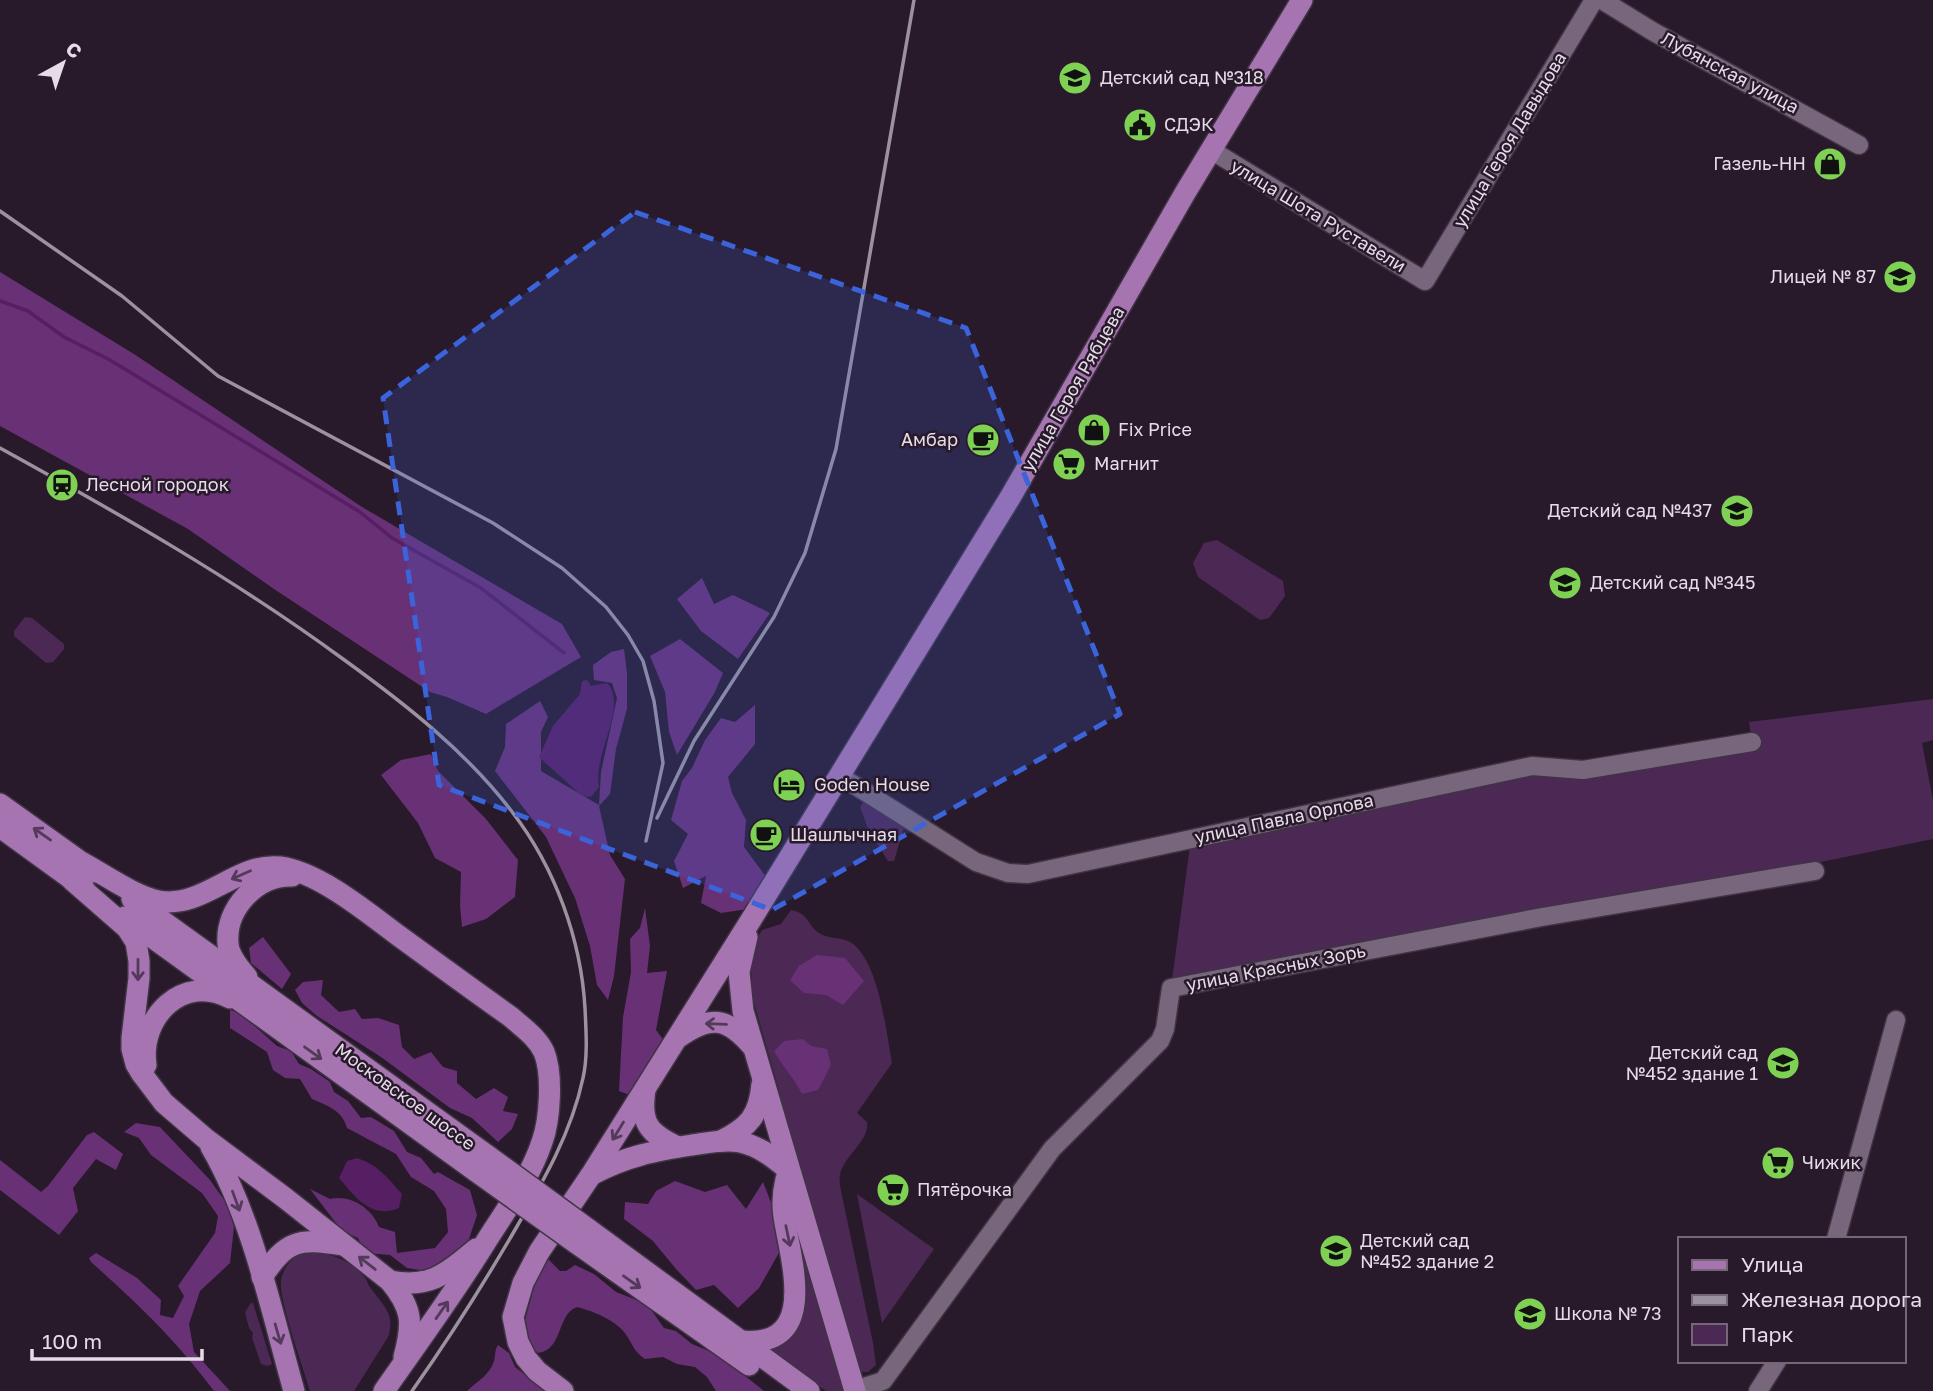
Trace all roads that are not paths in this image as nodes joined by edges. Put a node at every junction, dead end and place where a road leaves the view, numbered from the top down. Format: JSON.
{"nodes":[{"id":1,"x":1302,"y":0,"type":"edge"},
{"id":2,"x":1594,"y":0,"type":"edge"},
{"id":3,"x":1602,"y":0,"type":"edge"},
{"id":4,"x":1860,"y":145,"type":"dead end"},
{"id":5,"x":1211,"y":150,"type":"junction"},
{"id":6,"x":1425,"y":281,"type":"joint"},
{"id":7,"x":1752,"y":742,"type":"dead end"},
{"id":8,"x":840,"y":776,"type":"junction"},
{"id":9,"x":0,"y":804,"type":"edge"},
{"id":10,"x":0,"y":827,"type":"edge"},
{"id":11,"x":1815,"y":871,"type":"dead end"},
{"id":12,"x":78,"y":872,"type":"junction"},
{"id":13,"x":306,"y":876,"type":"junction"},
{"id":14,"x":754,"y":915,"type":"junction"},
{"id":15,"x":265,"y":1006,"type":"junction"},
{"id":16,"x":1896,"y":1020,"type":"dead end"},
{"id":17,"x":674,"y":1041,"type":"junction"},
{"id":18,"x":754,"y":1048,"type":"junction"},
{"id":19,"x":149,"y":1081,"type":"junction"},
{"id":20,"x":763,"y":1082,"type":"junction"},
{"id":21,"x":646,"y":1088,"type":"junction"},
{"id":22,"x":206,"y":1139,"type":"junction"},
{"id":23,"x":721,"y":1141,"type":"junction"},
{"id":24,"x":678,"y":1147,"type":"junction"},
{"id":25,"x":788,"y":1169,"type":"junction"},
{"id":26,"x":591,"y":1175,"type":"junction"},
{"id":27,"x":582,"y":1236,"type":"junction"},
{"id":28,"x":1837,"y":1237,"type":"edge"},
{"id":29,"x":488,"y":1239,"type":"junction"},
{"id":30,"x":344,"y":1245,"type":"junction"},
{"id":31,"x":262,"y":1277,"type":"junction"},
{"id":32,"x":390,"y":1281,"type":"junction"},
{"id":33,"x":740,"y":1341,"type":"junction"},
{"id":34,"x":1776,"y":1363,"type":"edge"},
{"id":35,"x":402,"y":1365,"type":"junction"},
{"id":36,"x":855,"y":1390,"type":"edge"},
{"id":37,"x":295,"y":1391,"type":"edge"},
{"id":38,"x":384,"y":1391,"type":"edge"},
{"id":39,"x":563,"y":1391,"type":"edge"},
{"id":40,"x":785,"y":1391,"type":"edge"},
{"id":41,"x":809,"y":1391,"type":"edge"},
{"id":42,"x":1758,"y":1391,"type":"edge"}],
"edges":[{"from":1,"to":5,"type":"main road","name":"улица Героя Рябцева"},
{"from":2,"to":6,"type":"street","name":"улица Героя Давыдова"},
{"from":3,"to":4,"type":"street","name":"Лубянская улица"},
{"from":5,"to":6,"type":"street","name":"улица Шота Руставели"},
{"from":5,"to":8,"type":"main road","name":"улица Героя Рябцева"},
{"from":7,"to":8,"type":"street","name":"улица Павла Орлова"},
{"from":8,"to":14,"type":"main road","name":"улица Героя Рябцева"},
{"from":12,"to":9,"type":"main road","name":"Московское шоссе","one_way":true},
{"from":10,"to":12,"type":"main road","name":"Московское шоссе"},
{"from":11,"to":36,"type":"street","name":"улица Красных Зорь"},
{"from":13,"to":12,"type":"main road","one_way":true},
{"from":12,"to":15,"type":"main road","name":"Московское шоссе"},
{"from":12,"to":19,"type":"main road","one_way":true},
{"from":13,"to":15,"type":"main road"},
{"from":13,"to":29,"type":"main road"},
{"from":14,"to":17,"type":"main road"},
{"from":14,"to":18,"type":"main road"},
{"from":15,"to":19,"type":"main road"},
{"from":15,"to":27,"type":"main road","name":"Московское шоссе","bridge":true},
{"from":16,"to":28,"type":"street"},
{"from":18,"to":17,"type":"main road","one_way":true},
{"from":17,"to":21,"type":"main road"},
{"from":18,"to":20,"type":"main road"},
{"from":19,"to":22,"type":"main road"},
{"from":20,"to":23,"type":"main road"},
{"from":20,"to":25,"type":"main road"},
{"from":21,"to":24,"type":"main road"},
{"from":21,"to":26,"type":"main road","one_way":true},
{"from":22,"to":30,"type":"main road"},
{"from":22,"to":31,"type":"main road","one_way":true},
{"from":23,"to":24,"type":"main road"},
{"from":23,"to":25,"type":"main road"},
{"from":24,"to":26,"type":"main road"},
{"from":25,"to":33,"type":"main road","one_way":true},
{"from":25,"to":36,"type":"main road"},
{"from":26,"to":39,"type":"main road"},
{"from":27,"to":33,"type":"main road","name":"Московское шоссе"},
{"from":27,"to":40,"type":"main road","name":"Московское шоссе","one_way":true},
{"from":29,"to":32,"type":"main road"},
{"from":35,"to":29,"type":"main road","one_way":true},
{"from":30,"to":31,"type":"main road"},
{"from":32,"to":30,"type":"main road","one_way":true},
{"from":31,"to":37,"type":"main road","one_way":true},
{"from":32,"to":35,"type":"main road"},
{"from":33,"to":41,"type":"main road","name":"Московское шоссе"},
{"from":34,"to":42,"type":"street"},
{"from":35,"to":38,"type":"main road"}]}
